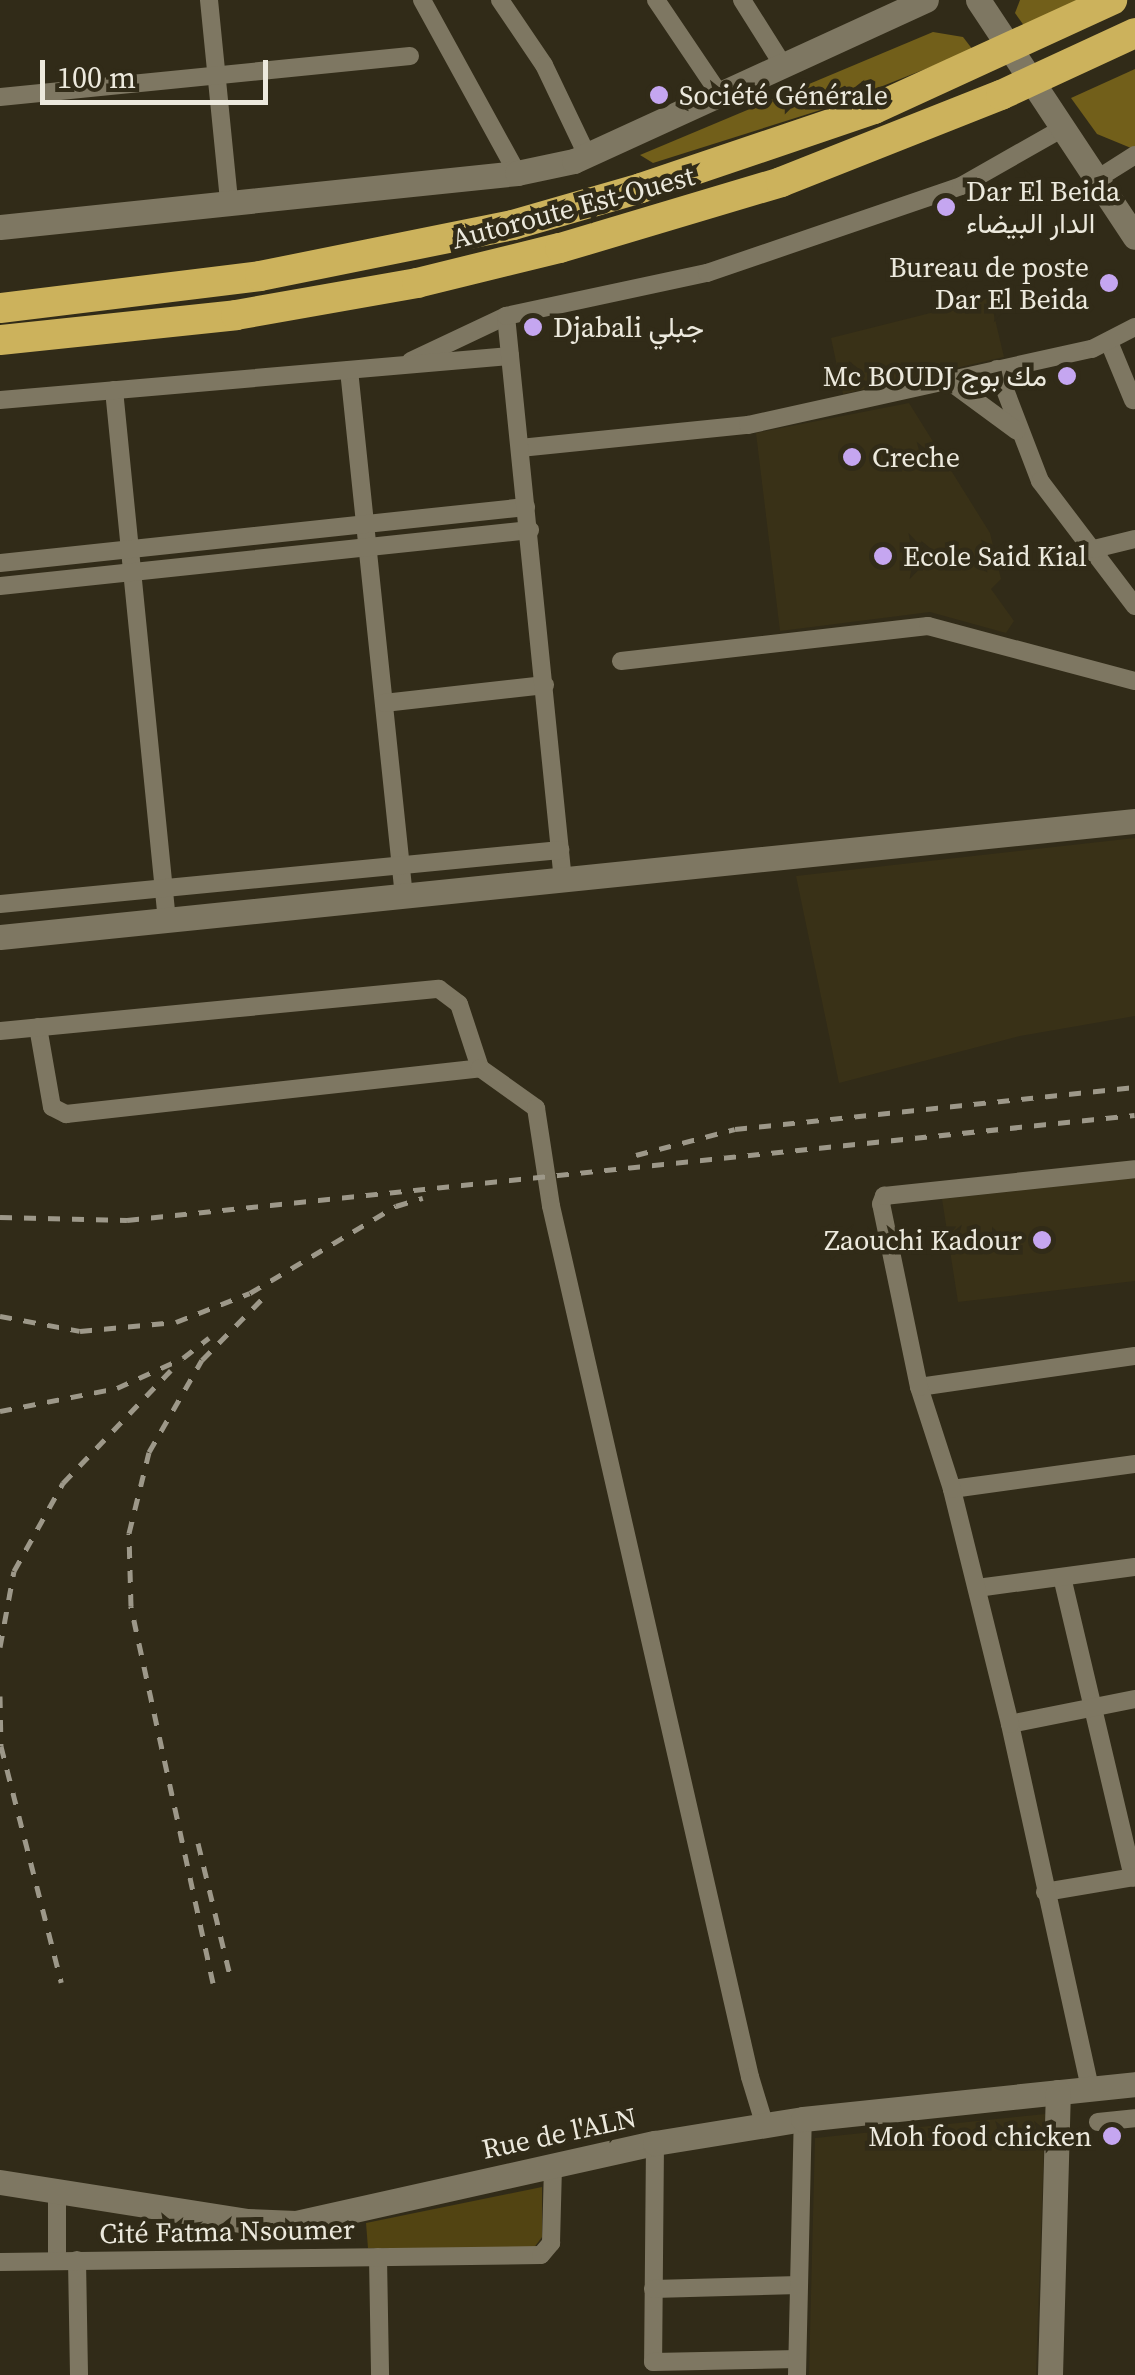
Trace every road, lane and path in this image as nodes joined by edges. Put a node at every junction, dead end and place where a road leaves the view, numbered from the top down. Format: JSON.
{"nodes":[{"id":1,"x":208,"y":0,"type":"edge"},
{"id":2,"x":422,"y":0,"type":"edge"},
{"id":3,"x":500,"y":0,"type":"edge"},
{"id":4,"x":656,"y":0,"type":"edge"},
{"id":5,"x":742,"y":0,"type":"edge"},
{"id":6,"x":926,"y":0,"type":"edge"},
{"id":7,"x":978,"y":0,"type":"edge"},
{"id":8,"x":1112,"y":0,"type":"edge"},
{"id":9,"x":882,"y":9,"type":"edge"},
{"id":10,"x":1135,"y":34,"type":"edge"},
{"id":11,"x":410,"y":56,"type":"dead end"},
{"id":12,"x":783,"y":64,"type":"junction"},
{"id":13,"x":215,"y":72,"type":"junction"},
{"id":14,"x":718,"y":92,"type":"junction"},
{"id":15,"x":0,"y":97,"type":"edge"},
{"id":16,"x":1063,"y":128,"type":"junction"},
{"id":17,"x":586,"y":152,"type":"junction"},
{"id":18,"x":1135,"y":155,"type":"edge"},
{"id":19,"x":518,"y":174,"type":"junction"},
{"id":20,"x":1097,"y":179,"type":"junction"},
{"id":21,"x":229,"y":202,"type":"junction"},
{"id":22,"x":0,"y":227,"type":"edge"},
{"id":23,"x":1135,"y":238,"type":"edge"},
{"id":24,"x":0,"y":308,"type":"edge"},
{"id":25,"x":506,"y":316,"type":"junction"},
{"id":26,"x":1135,"y":327,"type":"edge"},
{"id":27,"x":7,"y":341,"type":"edge"},
{"id":28,"x":1108,"y":342,"type":"junction"},
{"id":29,"x":510,"y":356,"type":"junction"},
{"id":30,"x":401,"y":366,"type":"junction"},
{"id":31,"x":997,"y":368,"type":"junction"},
{"id":32,"x":349,"y":370,"type":"junction"},
{"id":33,"x":949,"y":381,"type":"junction"},
{"id":34,"x":114,"y":390,"type":"junction"},
{"id":35,"x":0,"y":400,"type":"edge"},
{"id":36,"x":1133,"y":400,"type":"edge"},
{"id":37,"x":1018,"y":432,"type":"junction"},
{"id":38,"x":520,"y":448,"type":"junction"},
{"id":39,"x":526,"y":508,"type":"junction"},
{"id":40,"x":365,"y":524,"type":"junction"},
{"id":41,"x":530,"y":530,"type":"junction"},
{"id":42,"x":1135,"y":538,"type":"edge"},
{"id":43,"x":368,"y":548,"type":"junction"},
{"id":44,"x":130,"y":549,"type":"junction"},
{"id":45,"x":1094,"y":549,"type":"junction"},
{"id":46,"x":0,"y":563,"type":"edge"},
{"id":47,"x":132,"y":572,"type":"junction"},
{"id":48,"x":0,"y":586,"type":"edge"},
{"id":49,"x":1135,"y":606,"type":"edge"},
{"id":50,"x":621,"y":661,"type":"dead end"},
{"id":51,"x":1135,"y":681,"type":"edge"},
{"id":52,"x":545,"y":685,"type":"junction"},
{"id":53,"x":384,"y":703,"type":"junction"},
{"id":54,"x":1135,"y":821,"type":"edge"},
{"id":55,"x":560,"y":850,"type":"junction"},
{"id":56,"x":400,"y":866,"type":"junction"},
{"id":57,"x":563,"y":880,"type":"junction"},
{"id":58,"x":164,"y":888,"type":"junction"},
{"id":59,"x":404,"y":898,"type":"junction"},
{"id":60,"x":0,"y":904,"type":"edge"},
{"id":61,"x":167,"y":921,"type":"junction"},
{"id":62,"x":0,"y":937,"type":"edge"},
{"id":63,"x":38,"y":1028,"type":"junction"},
{"id":64,"x":0,"y":1031,"type":"edge"},
{"id":65,"x":480,"y":1068,"type":"junction"},
{"id":66,"x":1135,"y":1168,"type":"edge"},
{"id":67,"x":1135,"y":1356,"type":"edge"},
{"id":68,"x":920,"y":1388,"type":"junction"},
{"id":69,"x":1135,"y":1464,"type":"edge"},
{"id":70,"x":952,"y":1489,"type":"junction"},
{"id":71,"x":1135,"y":1568,"type":"edge"},
{"id":72,"x":1062,"y":1577,"type":"junction"},
{"id":73,"x":977,"y":1588,"type":"junction"},
{"id":74,"x":1135,"y":1698,"type":"edge"},
{"id":75,"x":1094,"y":1707,"type":"junction"},
{"id":76,"x":1010,"y":1724,"type":"junction"},
{"id":77,"x":1134,"y":1877,"type":"edge"},
{"id":78,"x":1045,"y":1892,"type":"junction"},
{"id":79,"x":1135,"y":2084,"type":"edge"},
{"id":80,"x":1090,"y":2088,"type":"junction"},
{"id":81,"x":1058,"y":2092,"type":"junction"},
{"id":82,"x":1135,"y":2118,"type":"edge"},
{"id":83,"x":803,"y":2119,"type":"junction"},
{"id":84,"x":1098,"y":2122,"type":"dead end"},
{"id":85,"x":766,"y":2126,"type":"junction"},
{"id":86,"x":655,"y":2143,"type":"junction"},
{"id":87,"x":552,"y":2164,"type":"junction"},
{"id":88,"x":0,"y":2182,"type":"edge"},
{"id":89,"x":58,"y":2190,"type":"junction"},
{"id":90,"x":378,"y":2257,"type":"junction"},
{"id":91,"x":57,"y":2260,"type":"junction"},
{"id":92,"x":77,"y":2260,"type":"junction"},
{"id":93,"x":0,"y":2262,"type":"edge"},
{"id":94,"x":799,"y":2284,"type":"junction"},
{"id":95,"x":653,"y":2288,"type":"junction"},
{"id":96,"x":797,"y":2367,"type":"edge"},
{"id":97,"x":698,"y":2368,"type":"edge"},
{"id":98,"x":78,"y":2375,"type":"edge"},
{"id":99,"x":380,"y":2375,"type":"edge"},
{"id":100,"x":1050,"y":2375,"type":"edge"}],
"edges":[{"from":1,"to":13,"type":"street"},
{"from":2,"to":19,"type":"street"},
{"from":3,"to":17,"type":"street"},
{"from":4,"to":14,"type":"street"},
{"from":5,"to":12,"type":"street"},
{"from":6,"to":9,"type":"street"},
{"from":7,"to":16,"type":"street"},
{"from":8,"to":24,"type":"highway","name":"Autoroute Est-Ouest"},
{"from":9,"to":12,"type":"street"},
{"from":10,"to":27,"type":"highway","name":"Autoroute Est-Ouest"},
{"from":11,"to":13,"type":"street"},
{"from":12,"to":14,"type":"street"},
{"from":13,"to":15,"type":"street"},
{"from":13,"to":21,"type":"street"},
{"from":14,"to":17,"type":"street"},
{"from":16,"to":20,"type":"street"},
{"from":16,"to":25,"type":"street"},
{"from":17,"to":19,"type":"street"},
{"from":18,"to":20,"type":"street"},
{"from":19,"to":21,"type":"street"},
{"from":20,"to":23,"type":"street"},
{"from":21,"to":22,"type":"street"},
{"from":25,"to":29,"type":"street"},
{"from":25,"to":30,"type":"street"},
{"from":26,"to":28,"type":"street"},
{"from":28,"to":31,"type":"street"},
{"from":28,"to":36,"type":"street"},
{"from":29,"to":30,"type":"street"},
{"from":29,"to":38,"type":"street"},
{"from":30,"to":32,"type":"street"},
{"from":31,"to":33,"type":"street"},
{"from":31,"to":37,"type":"street"},
{"from":32,"to":34,"type":"street"},
{"from":32,"to":40,"type":"street"},
{"from":33,"to":37,"type":"street"},
{"from":33,"to":38,"type":"street"},
{"from":34,"to":35,"type":"street"},
{"from":34,"to":44,"type":"street"},
{"from":37,"to":45,"type":"street"},
{"from":38,"to":39,"type":"street"},
{"from":39,"to":40,"type":"street"},
{"from":39,"to":41,"type":"street"},
{"from":40,"to":43,"type":"street"},
{"from":40,"to":44,"type":"street"},
{"from":41,"to":43,"type":"street"},
{"from":41,"to":52,"type":"street"},
{"from":42,"to":45,"type":"street"},
{"from":43,"to":47,"type":"street"},
{"from":43,"to":53,"type":"street"},
{"from":44,"to":46,"type":"street"},
{"from":44,"to":47,"type":"street"},
{"from":45,"to":49,"type":"street"},
{"from":47,"to":48,"type":"street"},
{"from":47,"to":58,"type":"street"},
{"from":50,"to":51,"type":"street"},
{"from":52,"to":53,"type":"street"},
{"from":52,"to":55,"type":"street"},
{"from":53,"to":56,"type":"street"},
{"from":54,"to":57,"type":"street"},
{"from":55,"to":56,"type":"street"},
{"from":55,"to":57,"type":"street"},
{"from":56,"to":58,"type":"street"},
{"from":56,"to":59,"type":"street"},
{"from":57,"to":59,"type":"street"},
{"from":58,"to":60,"type":"street"},
{"from":58,"to":61,"type":"street"},
{"from":59,"to":61,"type":"street"},
{"from":61,"to":62,"type":"street"},
{"from":63,"to":64,"type":"street"},
{"from":63,"to":65,"type":"street"},
{"from":63,"to":65,"type":"street"},
{"from":65,"to":85,"type":"street"},
{"from":66,"to":68,"type":"street"},
{"from":67,"to":68,"type":"street"},
{"from":68,"to":70,"type":"street"},
{"from":69,"to":70,"type":"street"},
{"from":70,"to":73,"type":"street"},
{"from":71,"to":72,"type":"street"},
{"from":72,"to":73,"type":"street"},
{"from":72,"to":75,"type":"street"},
{"from":73,"to":76,"type":"street"},
{"from":74,"to":75,"type":"street"},
{"from":75,"to":76,"type":"street"},
{"from":75,"to":77,"type":"street"},
{"from":76,"to":78,"type":"street"},
{"from":77,"to":78,"type":"street"},
{"from":78,"to":80,"type":"street"},
{"from":79,"to":80,"type":"street","name":"Rue de l'ALN"},
{"from":80,"to":81,"type":"street","name":"Rue de l'ALN"},
{"from":81,"to":83,"type":"street","name":"Rue de l'ALN"},
{"from":81,"to":100,"type":"street"},
{"from":82,"to":84,"type":"street"},
{"from":83,"to":85,"type":"street","name":"Rue de l'ALN"},
{"from":83,"to":94,"type":"street"},
{"from":85,"to":86,"type":"street","name":"Rue de l'ALN"},
{"from":86,"to":87,"type":"street","name":"Rue de l'ALN"},
{"from":86,"to":95,"type":"street"},
{"from":87,"to":89,"type":"street","name":"Rue de l'ALN"},
{"from":87,"to":90,"type":"street","name":"Cité Fatma Nsoumer"},
{"from":88,"to":89,"type":"street","name":"Rue de l'ALN"},
{"from":89,"to":91,"type":"street"},
{"from":90,"to":92,"type":"street","name":"Cité Fatma Nsoumer"},
{"from":90,"to":99,"type":"street","name":"Cité Fatma Nsoumer"},
{"from":91,"to":92,"type":"street","name":"Cité Fatma Nsoumer"},
{"from":91,"to":93,"type":"street","name":"Cité Fatma Nsoumer"},
{"from":92,"to":98,"type":"street","name":"Cité Fatma Nsoumer"},
{"from":94,"to":95,"type":"street"},
{"from":94,"to":96,"type":"street"},
{"from":95,"to":97,"type":"street"},
{"from":96,"to":97,"type":"street"}]}
